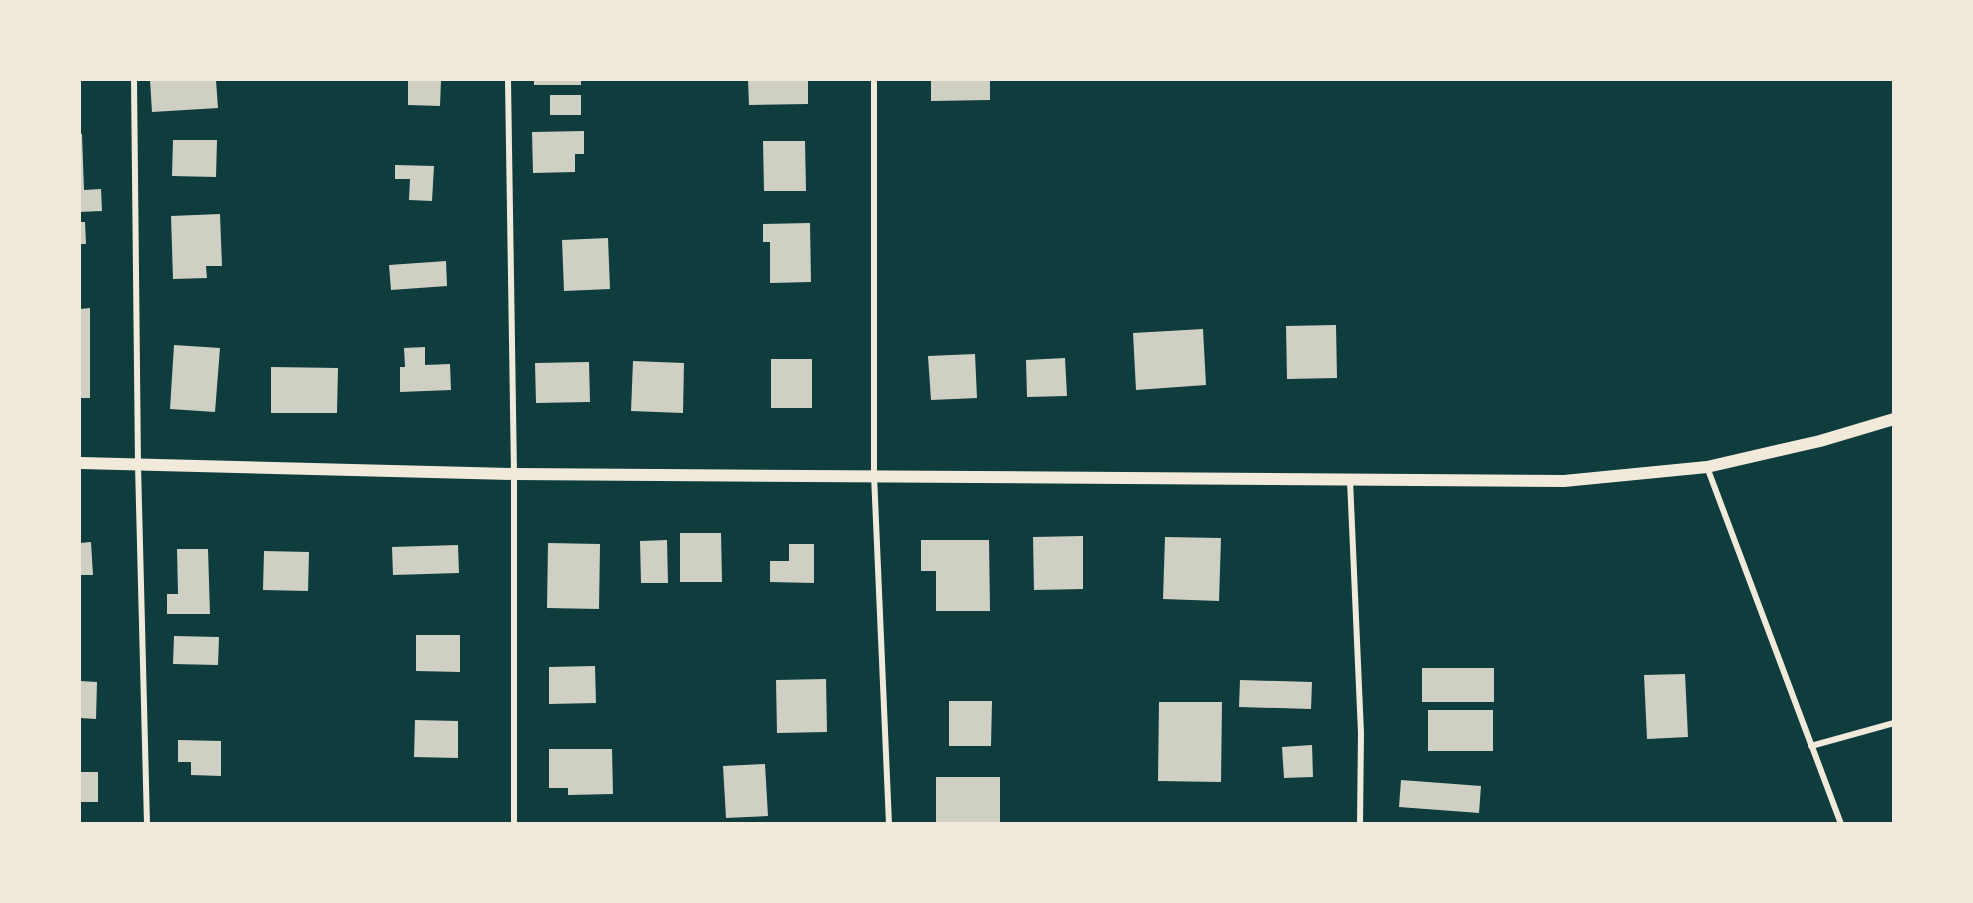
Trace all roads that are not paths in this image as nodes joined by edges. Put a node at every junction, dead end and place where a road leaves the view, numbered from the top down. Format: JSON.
{"nodes":[{"id":1,"x":134,"y":80,"type":"edge"},
{"id":2,"x":508,"y":80,"type":"edge"},
{"id":3,"x":874,"y":80,"type":"edge"},
{"id":4,"x":1893,"y":419,"type":"edge"},
{"id":5,"x":80,"y":463,"type":"edge"},
{"id":6,"x":138,"y":465,"type":"junction"},
{"id":7,"x":1707,"y":466,"type":"junction"},
{"id":8,"x":513,"y":474,"type":"junction"},
{"id":9,"x":874,"y":475,"type":"junction"},
{"id":10,"x":1350,"y":479,"type":"junction"},
{"id":11,"x":1893,"y":723,"type":"edge"},
{"id":12,"x":1811,"y":746,"type":"junction"},
{"id":13,"x":147,"y":824,"type":"edge"},
{"id":14,"x":514,"y":824,"type":"edge"},
{"id":15,"x":889,"y":824,"type":"edge"},
{"id":16,"x":1360,"y":824,"type":"edge"},
{"id":17,"x":1840,"y":824,"type":"edge"}],
"edges":[{"from":1,"to":6,"type":"street"},
{"from":2,"to":8,"type":"street"},
{"from":3,"to":9,"type":"street"},
{"from":4,"to":7,"type":"main road"},
{"from":5,"to":6,"type":"main road"},
{"from":6,"to":8,"type":"main road"},
{"from":6,"to":13,"type":"street"},
{"from":7,"to":10,"type":"main road"},
{"from":7,"to":12,"type":"street"},
{"from":8,"to":9,"type":"main road"},
{"from":8,"to":14,"type":"street"},
{"from":9,"to":10,"type":"main road"},
{"from":9,"to":15,"type":"street"},
{"from":10,"to":16,"type":"street"},
{"from":11,"to":12,"type":"street"},
{"from":12,"to":17,"type":"street"}]}
